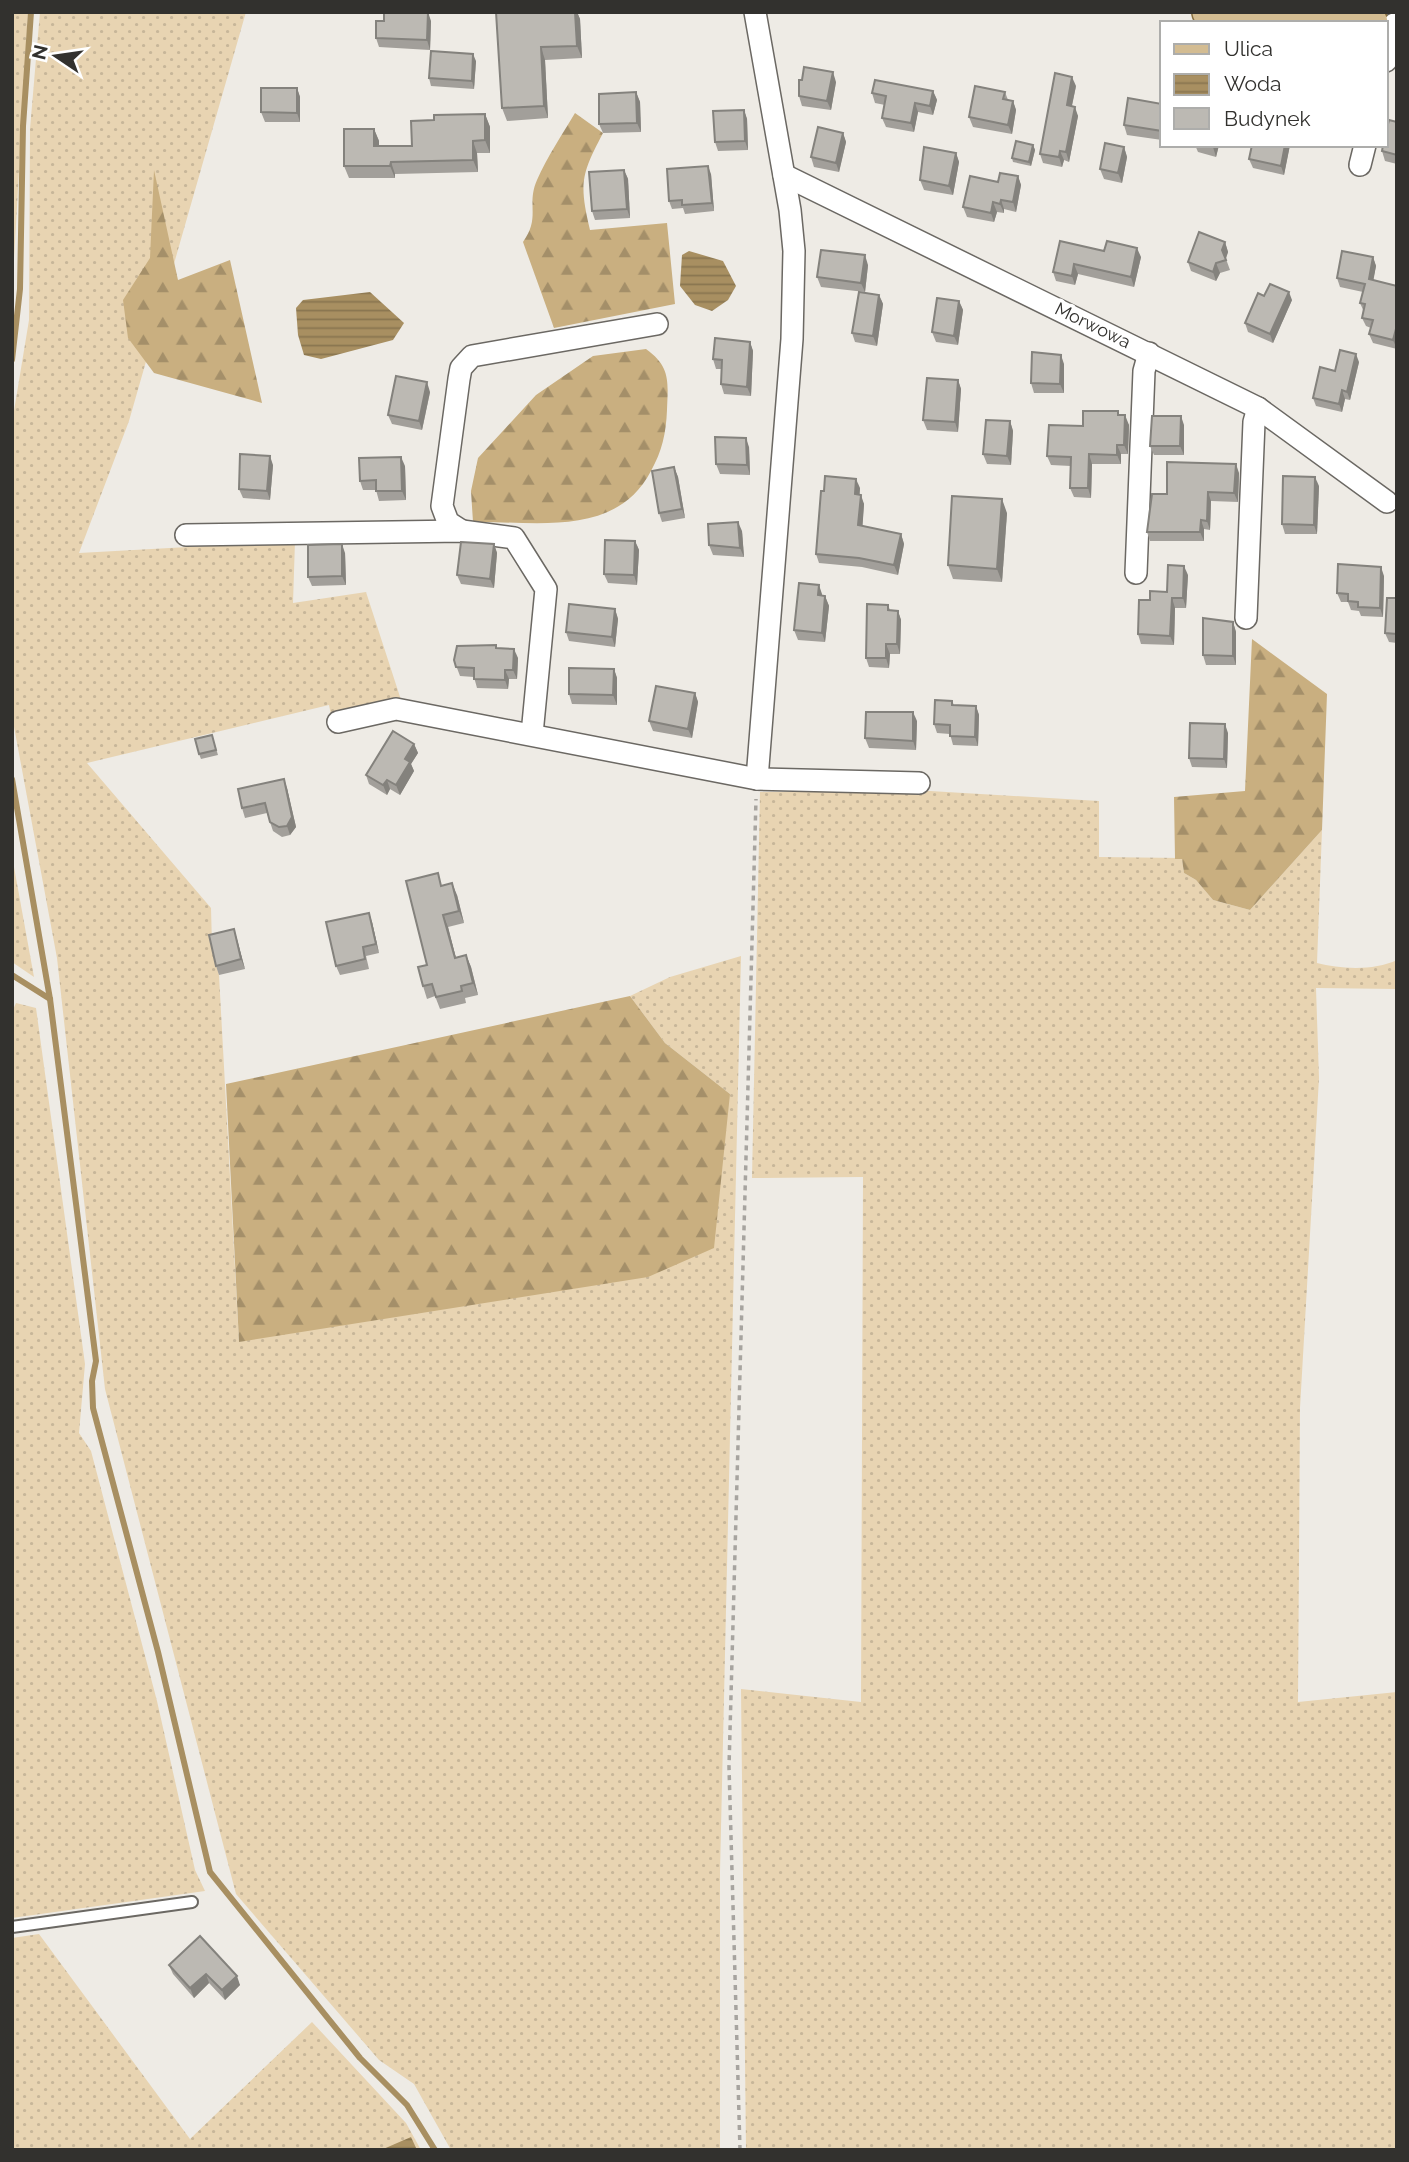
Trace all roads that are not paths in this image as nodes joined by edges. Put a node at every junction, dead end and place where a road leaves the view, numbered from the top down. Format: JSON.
{"nodes":[{"id":1,"x":755,"y":12,"type":"edge"},
{"id":2,"x":1210,"y":12,"type":"edge"},
{"id":3,"x":1312,"y":15,"type":"edge"},
{"id":4,"x":1362,"y":21,"type":"edge"},
{"id":5,"x":784,"y":175,"type":"junction"},
{"id":6,"x":657,"y":324,"type":"dead end"},
{"id":7,"x":1149,"y":353,"type":"junction"},
{"id":8,"x":1258,"y":408,"type":"junction"},
{"id":9,"x":1387,"y":502,"type":"dead end"},
{"id":10,"x":462,"y":531,"type":"junction"},
{"id":11,"x":186,"y":535,"type":"dead end"},
{"id":12,"x":1136,"y":573,"type":"dead end"},
{"id":13,"x":1246,"y":618,"type":"dead end"},
{"id":14,"x":338,"y":722,"type":"dead end"},
{"id":15,"x":532,"y":734,"type":"junction"},
{"id":16,"x":757,"y":779,"type":"junction"},
{"id":17,"x":919,"y":783,"type":"dead end"},
{"id":18,"x":192,"y":1902,"type":"dead end"},
{"id":19,"x":12,"y":1927,"type":"edge"}],
"edges":[{"from":1,"to":5,"type":"street"},
{"from":2,"to":3,"type":"main road"},
{"from":3,"to":4,"type":"main road"},
{"from":5,"to":7,"type":"street","name":"Morwowa"},
{"from":5,"to":16,"type":"street"},
{"from":6,"to":10,"type":"street"},
{"from":7,"to":8,"type":"street","name":"Morwowa"},
{"from":7,"to":12,"type":"street"},
{"from":8,"to":9,"type":"street","name":"Morwowa"},
{"from":8,"to":13,"type":"street"},
{"from":10,"to":11,"type":"street"},
{"from":10,"to":15,"type":"street"},
{"from":14,"to":15,"type":"street"},
{"from":15,"to":16,"type":"street"},
{"from":16,"to":17,"type":"street"},
{"from":18,"to":19,"type":"lane"}]}
